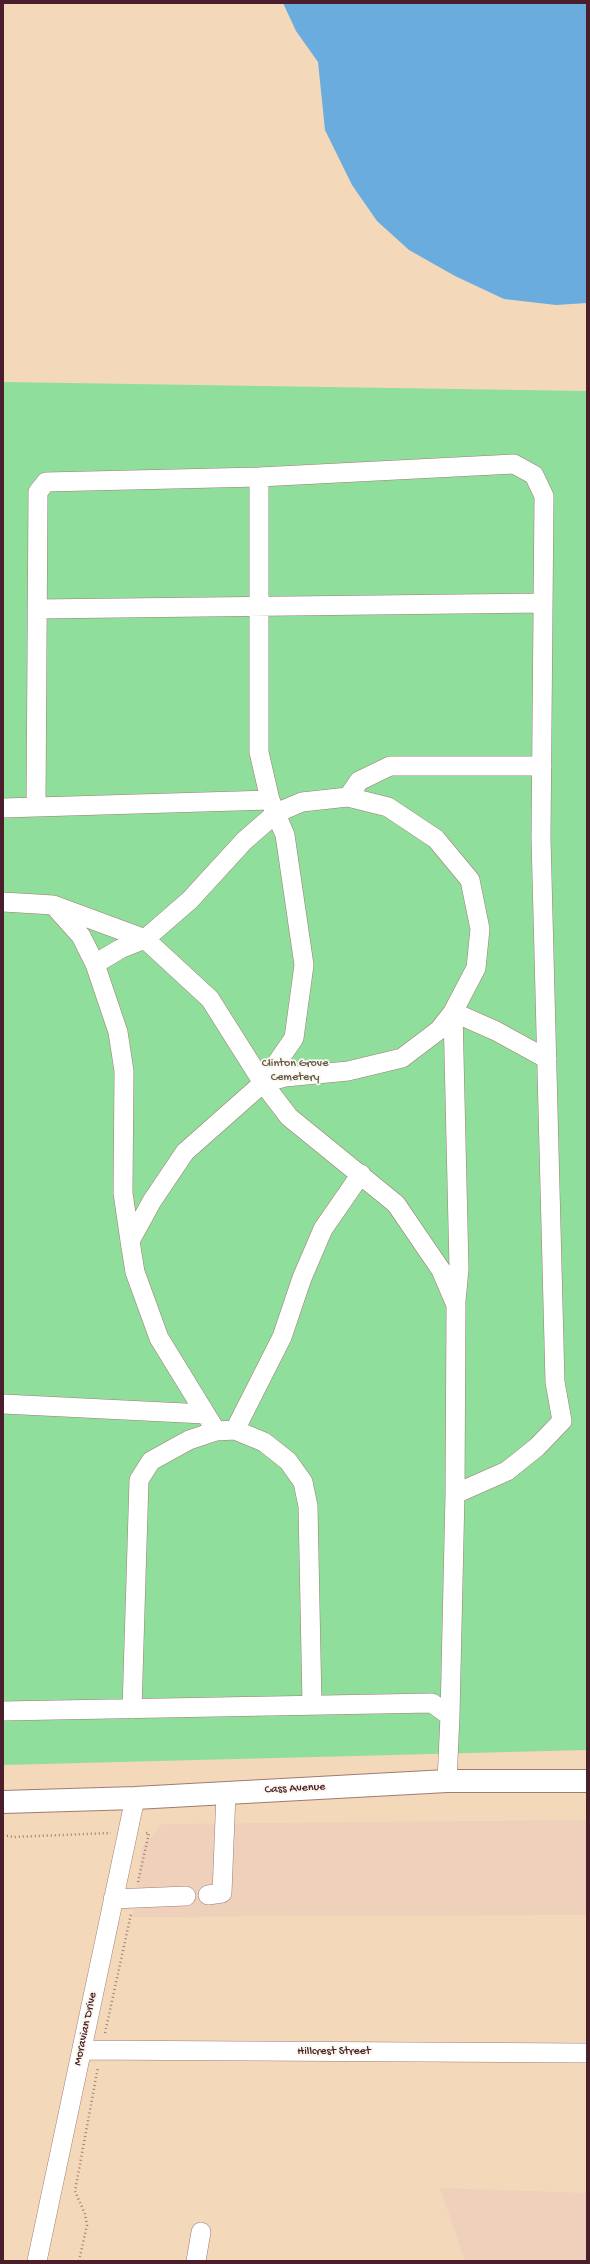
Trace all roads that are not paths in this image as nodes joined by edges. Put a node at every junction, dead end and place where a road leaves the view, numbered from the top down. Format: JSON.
{"nodes":[{"id":1,"x":259,"y":477,"type":"junction"},
{"id":2,"x":543,"y":604,"type":"junction"},
{"id":3,"x":259,"y":608,"type":"junction"},
{"id":4,"x":37,"y":609,"type":"junction"},
{"id":5,"x":542,"y":766,"type":"junction"},
{"id":6,"x":348,"y":797,"type":"junction"},
{"id":7,"x":36,"y":807,"type":"junction"},
{"id":8,"x":273,"y":807,"type":"junction"},
{"id":9,"x":3,"y":808,"type":"edge"},
{"id":10,"x":3,"y":902,"type":"edge"},
{"id":11,"x":53,"y":905,"type":"junction"},
{"id":12,"x":145,"y":939,"type":"junction"},
{"id":13,"x":95,"y":964,"type":"junction"},
{"id":14,"x":453,"y":1012,"type":"junction"},
{"id":15,"x":547,"y":1059,"type":"junction"},
{"id":16,"x":263,"y":1083,"type":"junction"},
{"id":17,"x":361,"y":1174,"type":"junction"},
{"id":18,"x":130,"y":1241,"type":"junction"},
{"id":19,"x":456,"y":1305,"type":"junction"},
{"id":20,"x":3,"y":1404,"type":"edge"},
{"id":21,"x":205,"y":1414,"type":"junction"},
{"id":22,"x":235,"y":1430,"type":"junction"},
{"id":23,"x":216,"y":1431,"type":"junction"},
{"id":24,"x":455,"y":1494,"type":"junction"},
{"id":25,"x":312,"y":1705,"type":"junction"},
{"id":26,"x":132,"y":1709,"type":"junction"},
{"id":27,"x":3,"y":1711,"type":"edge"},
{"id":28,"x":450,"y":1716,"type":"junction"},
{"id":29,"x":447,"y":1781,"type":"junction"},
{"id":30,"x":587,"y":1781,"type":"edge"},
{"id":31,"x":226,"y":1793,"type":"junction"},
{"id":32,"x":135,"y":1798,"type":"junction"},
{"id":33,"x":3,"y":1802,"type":"edge"},
{"id":34,"x":208,"y":1895,"type":"dead end"},
{"id":35,"x":186,"y":1896,"type":"dead end"},
{"id":36,"x":113,"y":1899,"type":"junction"},
{"id":37,"x":82,"y":2050,"type":"junction"},
{"id":38,"x":587,"y":2054,"type":"edge"},
{"id":39,"x":201,"y":2232,"type":"dead end"},
{"id":40,"x":37,"y":2261,"type":"edge"},
{"id":41,"x":196,"y":2261,"type":"edge"}],
"edges":[{"from":1,"to":2,"type":"street"},
{"from":1,"to":3,"type":"street"},
{"from":1,"to":4,"type":"street"},
{"from":2,"to":3,"type":"street"},
{"from":2,"to":5,"type":"street"},
{"from":3,"to":4,"type":"street"},
{"from":3,"to":8,"type":"street"},
{"from":4,"to":7,"type":"street"},
{"from":5,"to":6,"type":"street"},
{"from":5,"to":15,"type":"street"},
{"from":6,"to":8,"type":"street"},
{"from":6,"to":14,"type":"street"},
{"from":7,"to":8,"type":"street"},
{"from":7,"to":9,"type":"street"},
{"from":8,"to":12,"type":"street"},
{"from":8,"to":16,"type":"street"},
{"from":10,"to":11,"type":"street"},
{"from":11,"to":12,"type":"street"},
{"from":11,"to":13,"type":"street"},
{"from":12,"to":13,"type":"street"},
{"from":12,"to":16,"type":"street"},
{"from":13,"to":18,"type":"street"},
{"from":14,"to":15,"type":"street"},
{"from":14,"to":16,"type":"street"},
{"from":14,"to":19,"type":"street"},
{"from":15,"to":24,"type":"street"},
{"from":16,"to":17,"type":"street"},
{"from":16,"to":18,"type":"street"},
{"from":17,"to":19,"type":"street"},
{"from":17,"to":22,"type":"street"},
{"from":18,"to":21,"type":"street"},
{"from":19,"to":24,"type":"street"},
{"from":20,"to":21,"type":"street"},
{"from":21,"to":23,"type":"street"},
{"from":22,"to":23,"type":"street"},
{"from":22,"to":25,"type":"street"},
{"from":23,"to":26,"type":"street"},
{"from":24,"to":28,"type":"street"},
{"from":25,"to":26,"type":"street"},
{"from":25,"to":28,"type":"street"},
{"from":26,"to":27,"type":"street"},
{"from":28,"to":29,"type":"street"},
{"from":29,"to":30,"type":"main road","name":"Cass Avenue"},
{"from":29,"to":31,"type":"main road","name":"Cass Avenue"},
{"from":31,"to":32,"type":"main road","name":"Cass Avenue"},
{"from":31,"to":34,"type":"street"},
{"from":32,"to":33,"type":"main road","name":"Cass Avenue"},
{"from":32,"to":36,"type":"street","name":"Moravian Drive"},
{"from":35,"to":36,"type":"street"},
{"from":36,"to":37,"type":"street","name":"Moravian Drive"},
{"from":37,"to":38,"type":"street","name":"Hillcrest Street"},
{"from":37,"to":40,"type":"street","name":"Moravian Drive"},
{"from":39,"to":41,"type":"street"}]}
